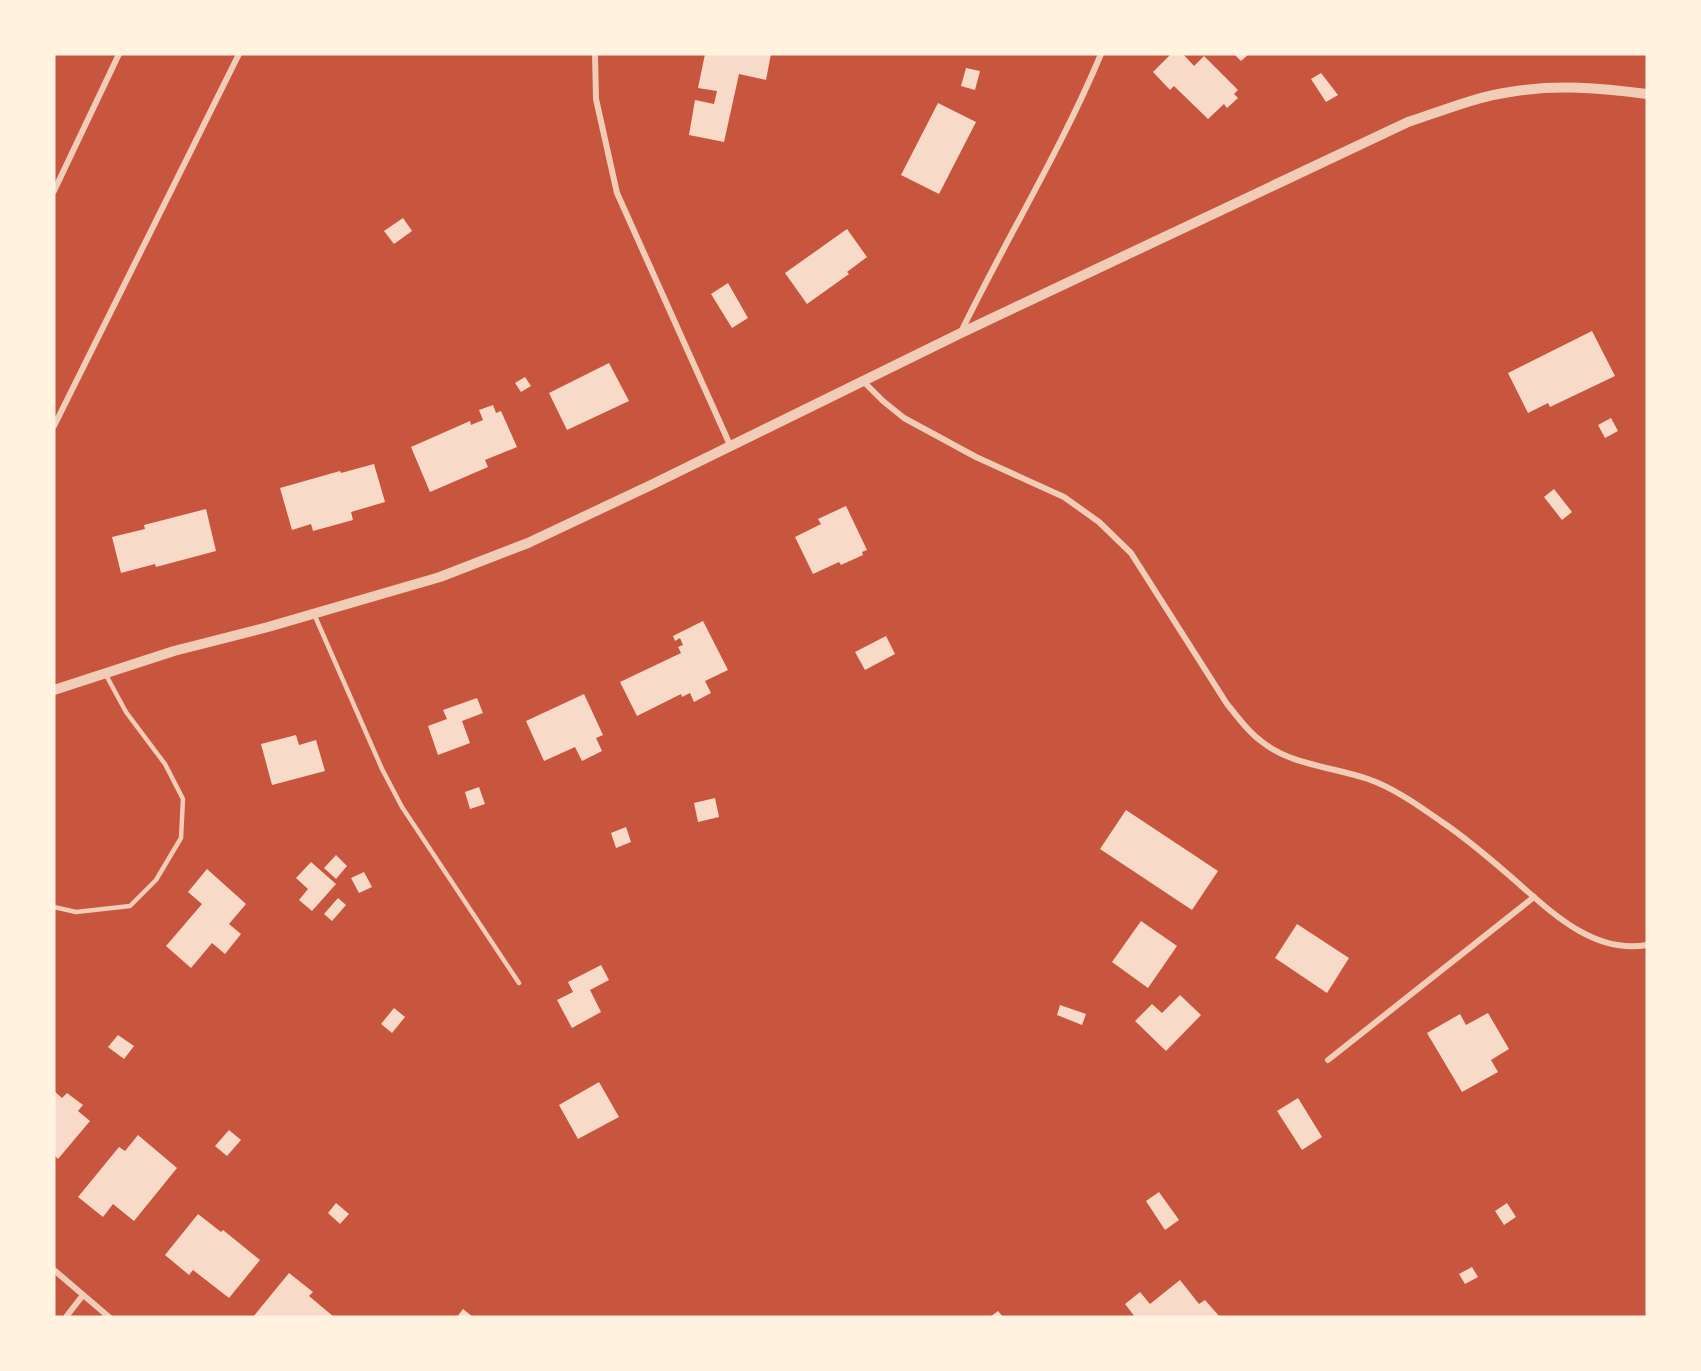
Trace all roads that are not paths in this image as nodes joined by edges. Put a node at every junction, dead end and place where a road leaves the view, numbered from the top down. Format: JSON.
{"nodes":[{"id":1,"x":119,"y":54,"type":"edge"},
{"id":2,"x":239,"y":54,"type":"edge"},
{"id":3,"x":595,"y":54,"type":"edge"},
{"id":4,"x":1101,"y":54,"type":"edge"},
{"id":5,"x":1647,"y":94,"type":"edge"},
{"id":6,"x":54,"y":191,"type":"edge"},
{"id":7,"x":961,"y":333,"type":"junction"},
{"id":8,"x":863,"y":381,"type":"junction"},
{"id":9,"x":54,"y":426,"type":"edge"},
{"id":10,"x":730,"y":446,"type":"junction"},
{"id":11,"x":314,"y":614,"type":"junction"},
{"id":12,"x":105,"y":673,"type":"junction"},
{"id":13,"x":54,"y":690,"type":"edge"},
{"id":14,"x":1534,"y":897,"type":"junction"},
{"id":15,"x":54,"y":907,"type":"edge"},
{"id":16,"x":1647,"y":945,"type":"edge"},
{"id":17,"x":519,"y":982,"type":"dead end"},
{"id":18,"x":1328,"y":1060,"type":"dead end"},
{"id":19,"x":54,"y":1270,"type":"edge"},
{"id":20,"x":83,"y":1295,"type":"junction"},
{"id":21,"x":66,"y":1317,"type":"edge"},
{"id":22,"x":109,"y":1317,"type":"edge"}],
"edges":[{"from":1,"to":6,"type":"street"},
{"from":2,"to":9,"type":"street"},
{"from":3,"to":10,"type":"street"},
{"from":4,"to":7,"type":"street"},
{"from":5,"to":7,"type":"street"},
{"from":7,"to":8,"type":"street"},
{"from":8,"to":10,"type":"street"},
{"from":8,"to":14,"type":"street"},
{"from":10,"to":11,"type":"street"},
{"from":11,"to":12,"type":"street"},
{"from":11,"to":17,"type":"lane"},
{"from":12,"to":13,"type":"street"},
{"from":12,"to":15,"type":"lane"},
{"from":14,"to":16,"type":"street"},
{"from":14,"to":18,"type":"street"},
{"from":19,"to":20,"type":"street"},
{"from":20,"to":21,"type":"street"},
{"from":20,"to":22,"type":"street"}]}
